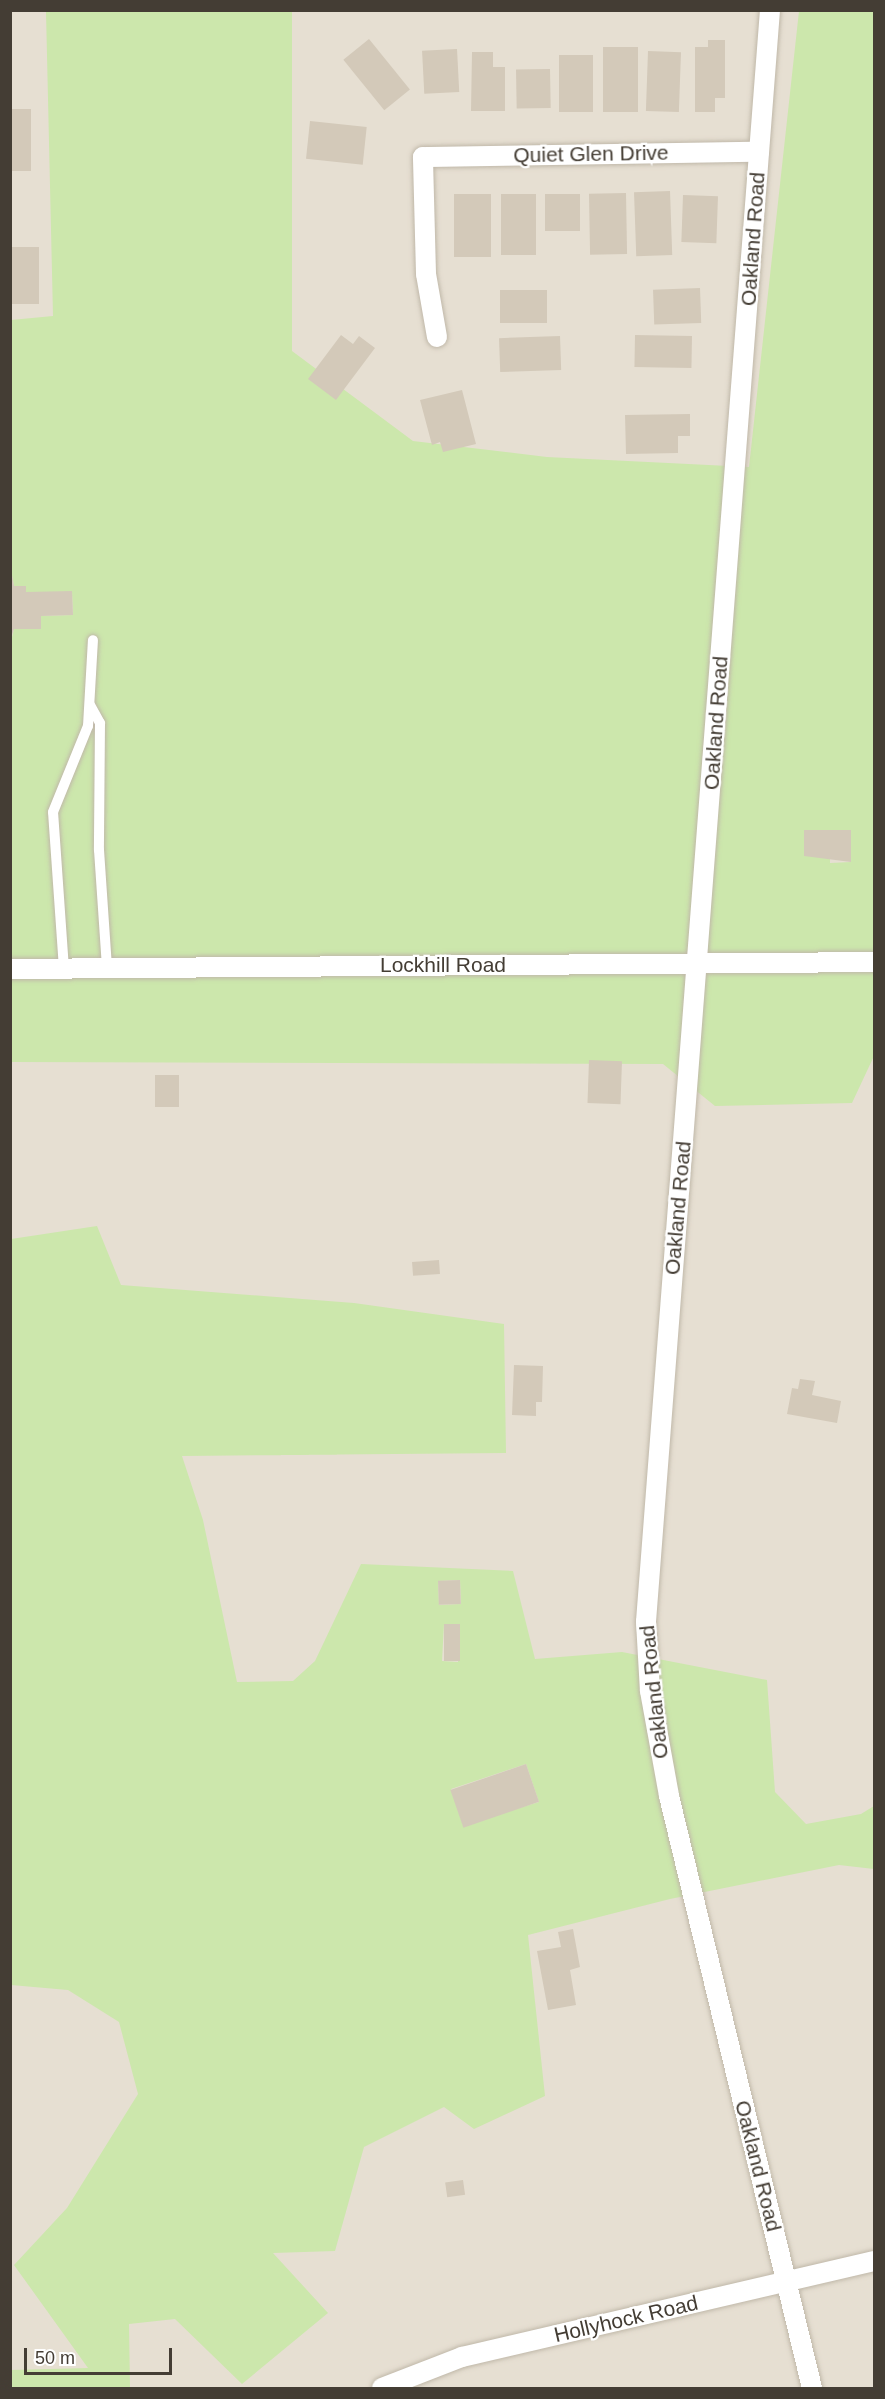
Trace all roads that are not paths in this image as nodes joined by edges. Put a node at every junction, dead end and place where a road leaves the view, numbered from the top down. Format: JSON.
{"nodes":[{"id":1,"x":770,"y":10,"type":"edge"},
{"id":2,"x":759,"y":152,"type":"junction"},
{"id":3,"x":437,"y":337,"type":"dead end"},
{"id":4,"x":93,"y":640,"type":"dead end"},
{"id":5,"x":90,"y":705,"type":"junction"},
{"id":6,"x":874,"y":962,"type":"edge"},
{"id":7,"x":698,"y":963,"type":"junction"},
{"id":8,"x":107,"y":968,"type":"junction"},
{"id":9,"x":10,"y":969,"type":"edge"},
{"id":10,"x":64,"y":969,"type":"junction"},
{"id":11,"x":874,"y":2261,"type":"edge"},
{"id":12,"x":786,"y":2283,"type":"junction"},
{"id":13,"x":382,"y":2388,"type":"edge"},
{"id":14,"x":812,"y":2388,"type":"edge"}],
"edges":[{"from":1,"to":2,"type":"street","name":"Oakland Road"},
{"from":2,"to":3,"type":"street","name":"Quiet Glen Drive"},
{"from":2,"to":7,"type":"street","name":"Oakland Road"},
{"from":4,"to":5,"type":"lane"},
{"from":5,"to":8,"type":"lane"},
{"from":5,"to":10,"type":"lane"},
{"from":6,"to":7,"type":"street","name":"Lockhill Road"},
{"from":7,"to":8,"type":"street","name":"Lockhill Road"},
{"from":7,"to":12,"type":"street","name":"Oakland Road"},
{"from":8,"to":10,"type":"street","name":"Lockhill Road"},
{"from":9,"to":10,"type":"street","name":"Lockhill Road"},
{"from":11,"to":12,"type":"street","name":"Hollyhock Road"},
{"from":12,"to":13,"type":"street","name":"Hollyhock Road"},
{"from":12,"to":14,"type":"street","name":"Oakland Road"}]}
